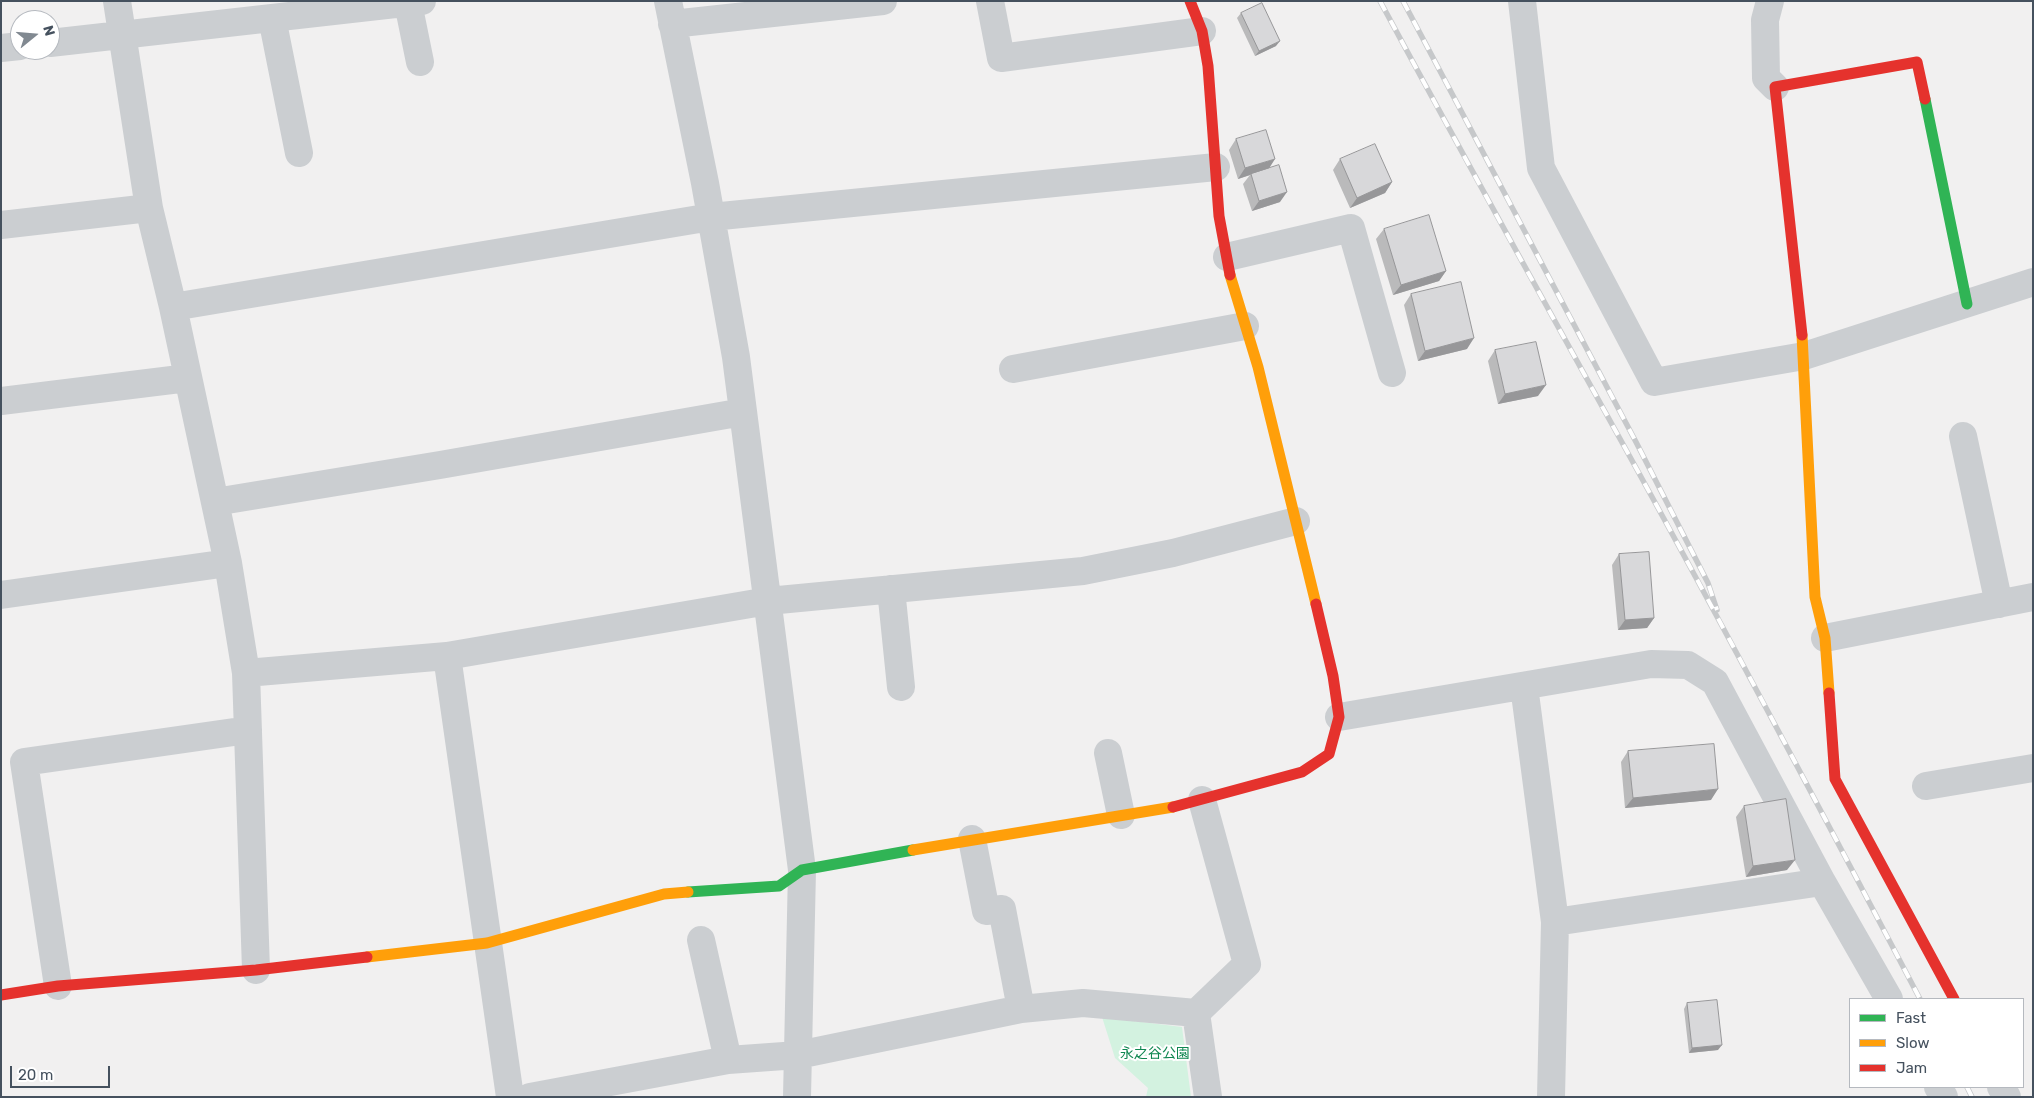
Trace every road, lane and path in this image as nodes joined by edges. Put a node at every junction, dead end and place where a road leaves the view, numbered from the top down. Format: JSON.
{"nodes":[{"id":1,"x":117,"y":1,"type":"edge"},
{"id":2,"x":883,"y":1,"type":"edge"},
{"id":3,"x":990,"y":1,"type":"edge"},
{"id":4,"x":1190,"y":1,"type":"edge"},
{"id":5,"x":1522,"y":1,"type":"edge"},
{"id":6,"x":1770,"y":1,"type":"edge"},
{"id":7,"x":415,"y":2,"type":"edge"},
{"id":8,"x":670,"y":13,"type":"edge"},
{"id":9,"x":272,"y":18,"type":"junction"},
{"id":10,"x":1202,"y":31,"type":"junction"},
{"id":11,"x":122,"y":34,"type":"junction"},
{"id":12,"x":60,"y":42,"type":"edge"},
{"id":13,"x":420,"y":62,"type":"dead end"},
{"id":14,"x":1775,"y":87,"type":"junction"},
{"id":15,"x":299,"y":153,"type":"dead end"},
{"id":16,"x":1216,"y":167,"type":"junction"},
{"id":17,"x":149,"y":208,"type":"junction"},
{"id":18,"x":711,"y":217,"type":"junction"},
{"id":19,"x":1,"y":225,"type":"edge"},
{"id":20,"x":1226,"y":257,"type":"junction"},
{"id":21,"x":2033,"y":282,"type":"edge"},
{"id":22,"x":1967,"y":304,"type":"junction"},
{"id":23,"x":173,"y":306,"type":"junction"},
{"id":24,"x":1245,"y":326,"type":"junction"},
{"id":25,"x":1804,"y":356,"type":"junction"},
{"id":26,"x":1013,"y":369,"type":"dead end"},
{"id":27,"x":1392,"y":373,"type":"dead end"},
{"id":28,"x":188,"y":378,"type":"junction"},
{"id":29,"x":1,"y":401,"type":"edge"},
{"id":30,"x":743,"y":412,"type":"junction"},
{"id":31,"x":1963,"y":436,"type":"dead end"},
{"id":32,"x":215,"y":502,"type":"junction"},
{"id":33,"x":1296,"y":521,"type":"junction"},
{"id":34,"x":228,"y":563,"type":"junction"},
{"id":35,"x":891,"y":589,"type":"junction"},
{"id":36,"x":1,"y":595,"type":"edge"},
{"id":37,"x":2033,"y":597,"type":"edge"},
{"id":38,"x":768,"y":601,"type":"junction"},
{"id":39,"x":1999,"y":604,"type":"junction"},
{"id":40,"x":1824,"y":638,"type":"junction"},
{"id":41,"x":447,"y":656,"type":"junction"},
{"id":42,"x":246,"y":673,"type":"junction"},
{"id":43,"x":1524,"y":686,"type":"junction"},
{"id":44,"x":901,"y":687,"type":"dead end"},
{"id":45,"x":1339,"y":717,"type":"junction"},
{"id":46,"x":248,"y":730,"type":"junction"},
{"id":47,"x":1108,"y":753,"type":"dead end"},
{"id":48,"x":2033,"y":768,"type":"edge"},
{"id":49,"x":1926,"y":786,"type":"dead end"},
{"id":50,"x":1202,"y":800,"type":"junction"},
{"id":51,"x":1121,"y":815,"type":"junction"},
{"id":52,"x":972,"y":838,"type":"junction"},
{"id":53,"x":802,"y":870,"type":"junction"},
{"id":54,"x":1822,"y":882,"type":"junction"},
{"id":55,"x":1555,"y":922,"type":"junction"},
{"id":56,"x":701,"y":940,"type":"dead end"},
{"id":57,"x":487,"y":943,"type":"junction"},
{"id":58,"x":256,"y":970,"type":"junction"},
{"id":59,"x":58,"y":986,"type":"junction"},
{"id":60,"x":1,"y":995,"type":"edge"},
{"id":61,"x":1887,"y":998,"type":"edge"},
{"id":62,"x":1953,"y":998,"type":"edge"},
{"id":63,"x":1021,"y":1009,"type":"junction"},
{"id":64,"x":1196,"y":1013,"type":"junction"},
{"id":65,"x":798,"y":1055,"type":"junction"},
{"id":66,"x":728,"y":1060,"type":"junction"},
{"id":67,"x":510,"y":1097,"type":"edge"},
{"id":68,"x":530,"y":1097,"type":"edge"},
{"id":69,"x":797,"y":1097,"type":"edge"},
{"id":70,"x":1208,"y":1097,"type":"edge"},
{"id":71,"x":1551,"y":1097,"type":"edge"}],
"edges":[{"from":1,"to":11,"type":"street"},
{"from":2,"to":8,"type":"street"},
{"from":3,"to":10,"type":"street"},
{"from":4,"to":10,"type":"street"},
{"from":5,"to":25,"type":"street"},
{"from":6,"to":14,"type":"street"},
{"from":7,"to":9,"type":"street"},
{"from":7,"to":13,"type":"street"},
{"from":8,"to":18,"type":"street"},
{"from":9,"to":11,"type":"street"},
{"from":9,"to":15,"type":"street"},
{"from":10,"to":16,"type":"street"},
{"from":11,"to":12,"type":"street"},
{"from":11,"to":17,"type":"street"},
{"from":14,"to":22,"type":"street"},
{"from":14,"to":25,"type":"street"},
{"from":16,"to":18,"type":"street"},
{"from":16,"to":20,"type":"street"},
{"from":17,"to":19,"type":"street"},
{"from":17,"to":23,"type":"street"},
{"from":18,"to":23,"type":"street"},
{"from":18,"to":30,"type":"street"},
{"from":20,"to":24,"type":"street"},
{"from":20,"to":27,"type":"street"},
{"from":21,"to":22,"type":"street"},
{"from":22,"to":25,"type":"street"},
{"from":23,"to":28,"type":"street"},
{"from":24,"to":26,"type":"street"},
{"from":24,"to":33,"type":"street"},
{"from":25,"to":40,"type":"street"},
{"from":28,"to":29,"type":"street"},
{"from":28,"to":32,"type":"street"},
{"from":30,"to":32,"type":"street"},
{"from":30,"to":38,"type":"street"},
{"from":31,"to":39,"type":"street"},
{"from":32,"to":34,"type":"street"},
{"from":33,"to":35,"type":"street"},
{"from":33,"to":45,"type":"street"},
{"from":34,"to":36,"type":"street"},
{"from":34,"to":42,"type":"street"},
{"from":35,"to":38,"type":"street"},
{"from":35,"to":44,"type":"street"},
{"from":37,"to":39,"type":"street"},
{"from":38,"to":41,"type":"street"},
{"from":38,"to":53,"type":"street"},
{"from":39,"to":40,"type":"street"},
{"from":40,"to":62,"type":"street"},
{"from":41,"to":42,"type":"street"},
{"from":41,"to":57,"type":"street"},
{"from":42,"to":46,"type":"street"},
{"from":43,"to":45,"type":"street"},
{"from":43,"to":54,"type":"street"},
{"from":43,"to":55,"type":"street"},
{"from":45,"to":50,"type":"street"},
{"from":46,"to":58,"type":"street"},
{"from":46,"to":59,"type":"street"},
{"from":47,"to":51,"type":"street"},
{"from":48,"to":49,"type":"street"},
{"from":50,"to":51,"type":"street"},
{"from":50,"to":64,"type":"street"},
{"from":51,"to":52,"type":"street"},
{"from":52,"to":53,"type":"street"},
{"from":52,"to":63,"type":"street"},
{"from":53,"to":57,"type":"street"},
{"from":53,"to":65,"type":"street"},
{"from":54,"to":55,"type":"street"},
{"from":54,"to":61,"type":"street"},
{"from":55,"to":71,"type":"street"},
{"from":56,"to":66,"type":"street"},
{"from":57,"to":58,"type":"street"},
{"from":57,"to":67,"type":"street"},
{"from":58,"to":59,"type":"street"},
{"from":59,"to":60,"type":"street"},
{"from":63,"to":64,"type":"street"},
{"from":63,"to":65,"type":"street"},
{"from":64,"to":70,"type":"street"},
{"from":65,"to":66,"type":"street"},
{"from":65,"to":69,"type":"street"},
{"from":66,"to":68,"type":"street"}]}
